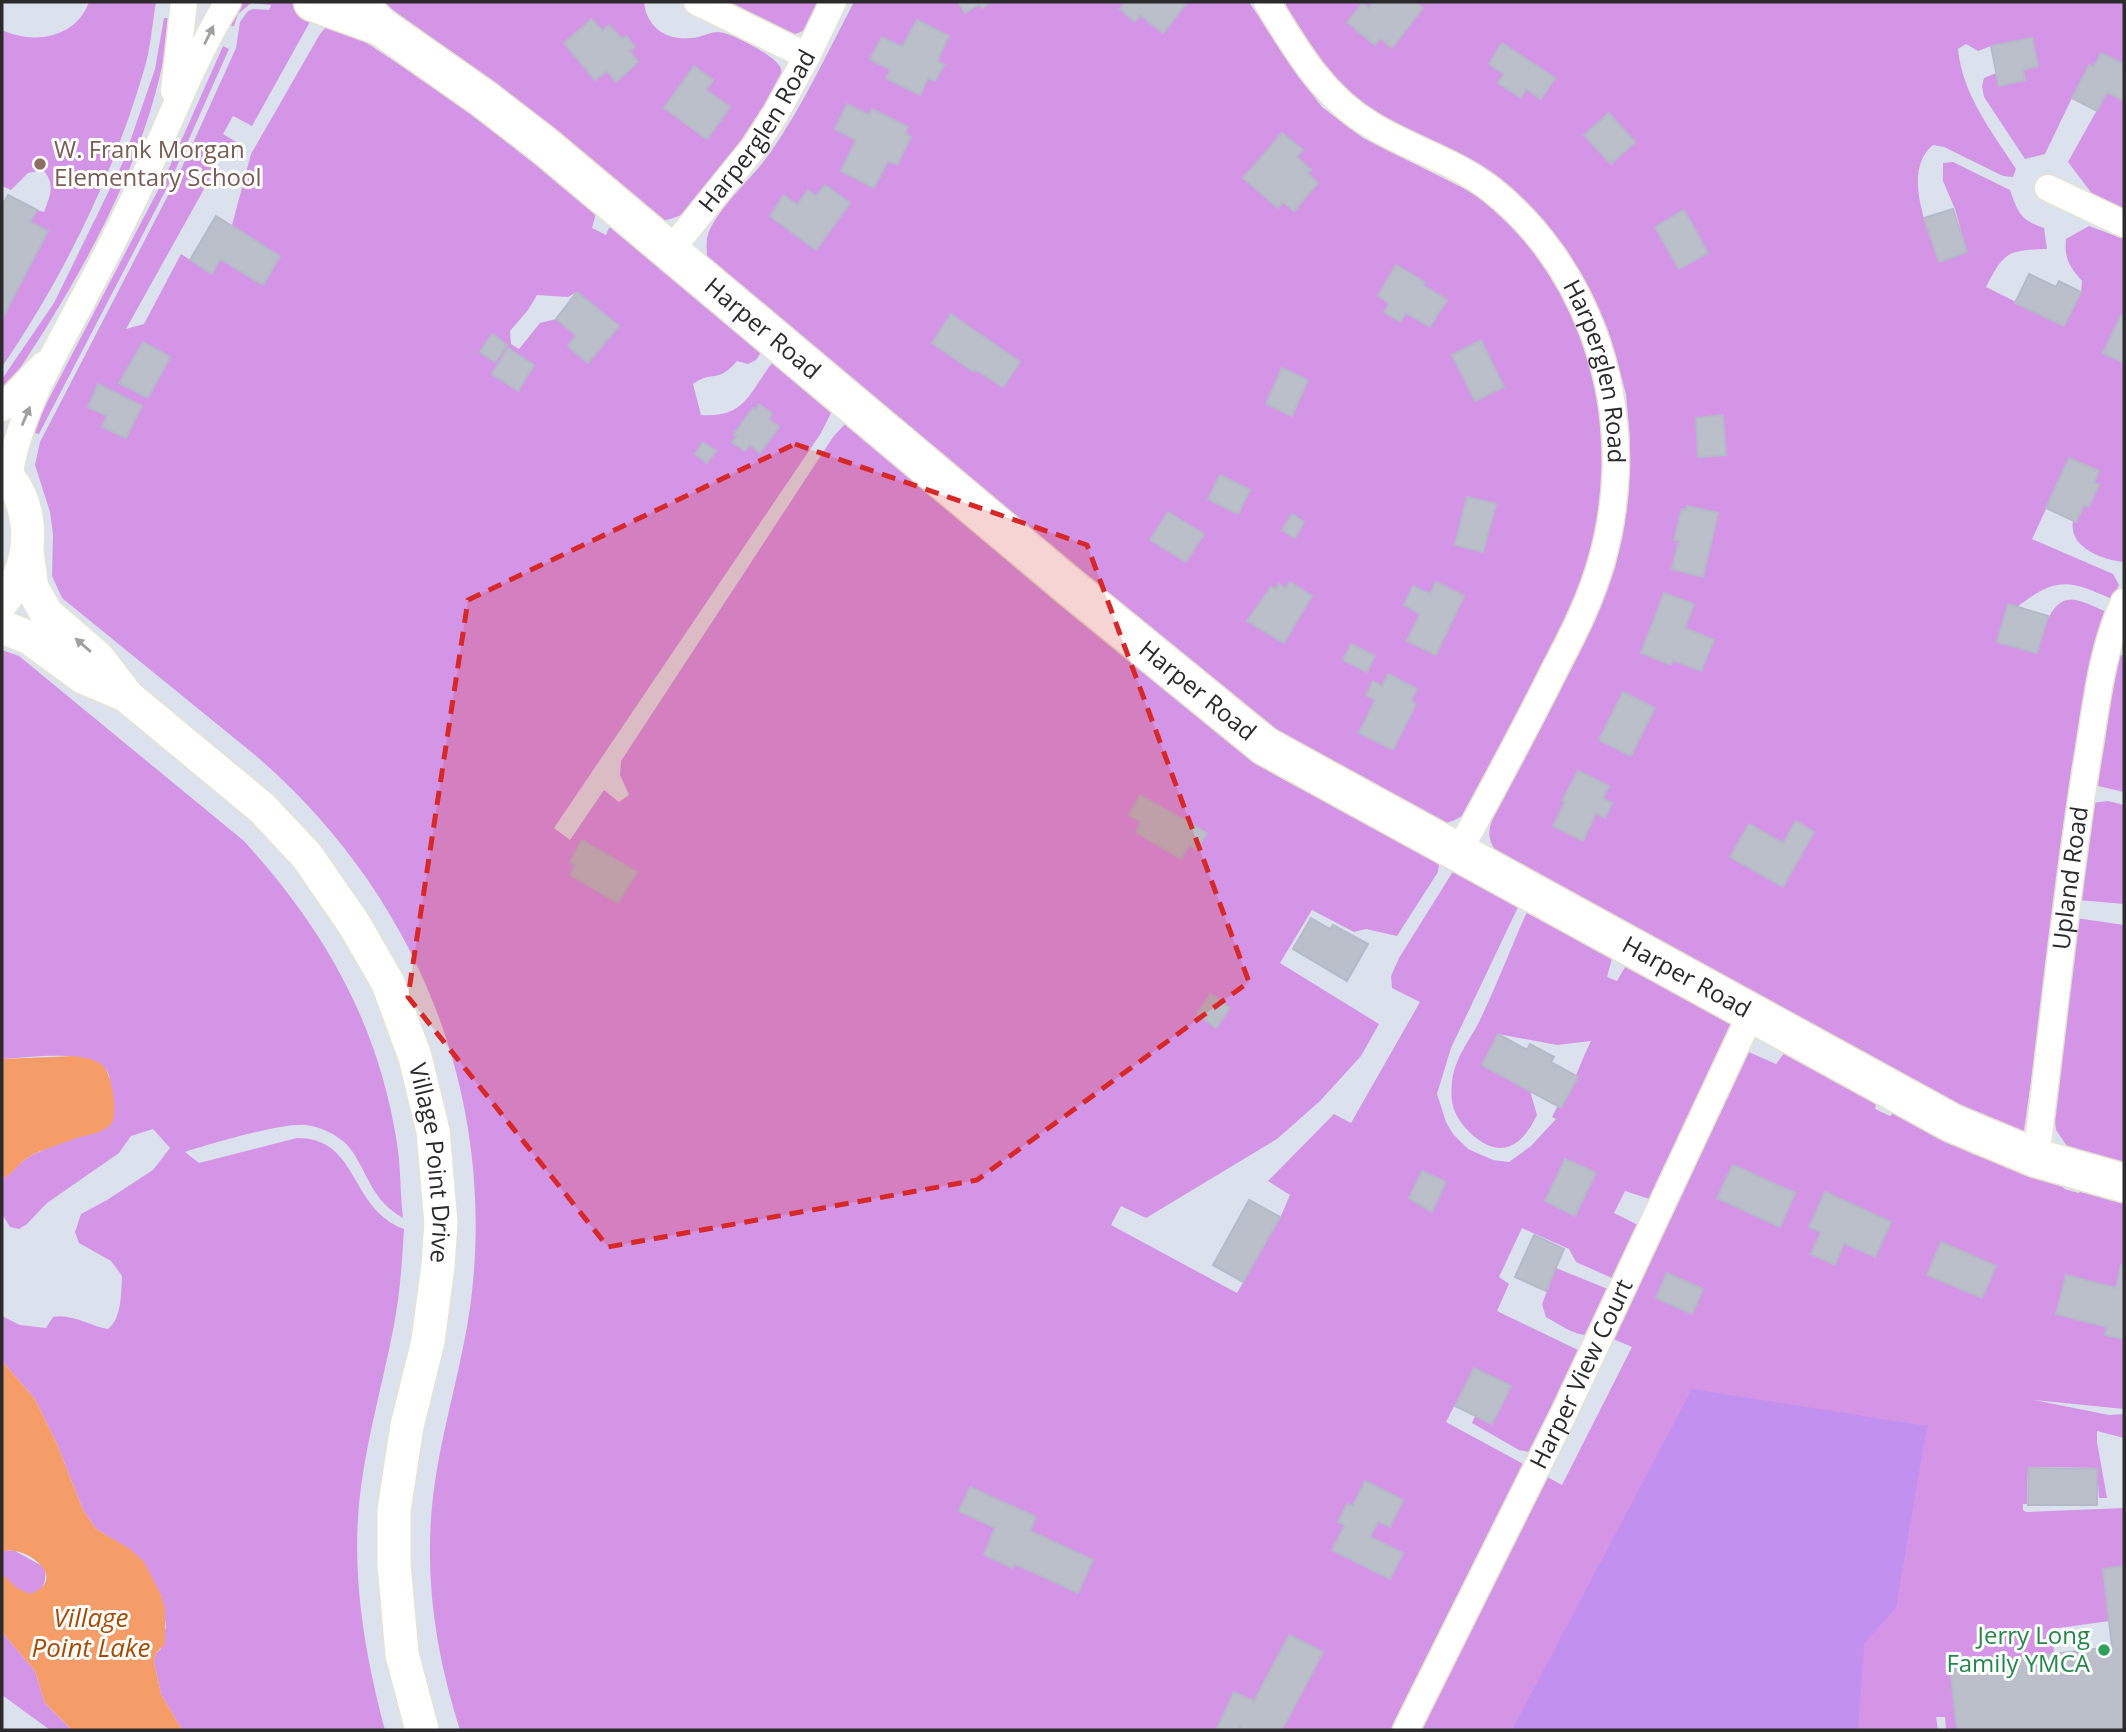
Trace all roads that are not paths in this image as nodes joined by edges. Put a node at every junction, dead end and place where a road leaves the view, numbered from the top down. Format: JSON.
{"nodes":[{"id":1,"x":184,"y":2,"type":"edge"},
{"id":2,"x":228,"y":2,"type":"edge"},
{"id":3,"x":313,"y":2,"type":"edge"},
{"id":4,"x":697,"y":2,"type":"edge"},
{"id":5,"x":833,"y":2,"type":"edge"},
{"id":6,"x":1267,"y":2,"type":"edge"},
{"id":7,"x":368,"y":14,"type":"edge"},
{"id":8,"x":807,"y":56,"type":"junction"},
{"id":9,"x":171,"y":113,"type":"junction"},
{"id":10,"x":2048,"y":188,"type":"dead end"},
{"id":11,"x":2124,"y":223,"type":"edge"},
{"id":12,"x":670,"y":251,"type":"junction"},
{"id":13,"x":52,"y":357,"type":"junction"},
{"id":14,"x":2,"y":408,"type":"edge"},
{"id":15,"x":5,"y":475,"type":"edge"},
{"id":16,"x":27,"y":552,"type":"junction"},
{"id":17,"x":2,"y":602,"type":"edge"},
{"id":18,"x":2124,"y":602,"type":"edge"},
{"id":19,"x":2,"y":627,"type":"edge"},
{"id":20,"x":128,"y":697,"type":"junction"},
{"id":21,"x":1459,"y":850,"type":"junction"},
{"id":22,"x":1751,"y":1014,"type":"junction"},
{"id":23,"x":2036,"y":1158,"type":"junction"},
{"id":24,"x":2124,"y":1183,"type":"edge"},
{"id":25,"x":422,"y":1730,"type":"edge"},
{"id":26,"x":1406,"y":1730,"type":"edge"}],
"edges":[{"from":1,"to":9,"type":"street"},
{"from":9,"to":2,"type":"street","one_way":true},
{"from":3,"to":7,"type":"main road","name":"Harper Road"},
{"from":4,"to":8,"type":"street"},
{"from":5,"to":8,"type":"street","name":"Harperglen Road"},
{"from":6,"to":21,"type":"street","name":"Harperglen Road"},
{"from":7,"to":12,"type":"main road","name":"Harper Road"},
{"from":8,"to":12,"type":"street","name":"Harperglen Road"},
{"from":9,"to":13,"type":"street"},
{"from":10,"to":11,"type":"street"},
{"from":12,"to":21,"type":"main road","name":"Harper Road"},
{"from":13,"to":14,"type":"street"},
{"from":15,"to":13,"type":"street","one_way":true},
{"from":15,"to":16,"type":"street","name":"Village Point Drive"},
{"from":16,"to":17,"type":"street"},
{"from":20,"to":16,"type":"street","name":"Village Point Drive","one_way":true},
{"from":18,"to":23,"type":"street","name":"Upland Road"},
{"from":19,"to":20,"type":"street","name":"Village Point Drive"},
{"from":20,"to":25,"type":"street","name":"Village Point Drive"},
{"from":21,"to":22,"type":"main road","name":"Harper Road"},
{"from":22,"to":23,"type":"main road","name":"Harper Road"},
{"from":22,"to":26,"type":"street","name":"Harper View Court"},
{"from":23,"to":24,"type":"main road","name":"Harper Road"}]}
